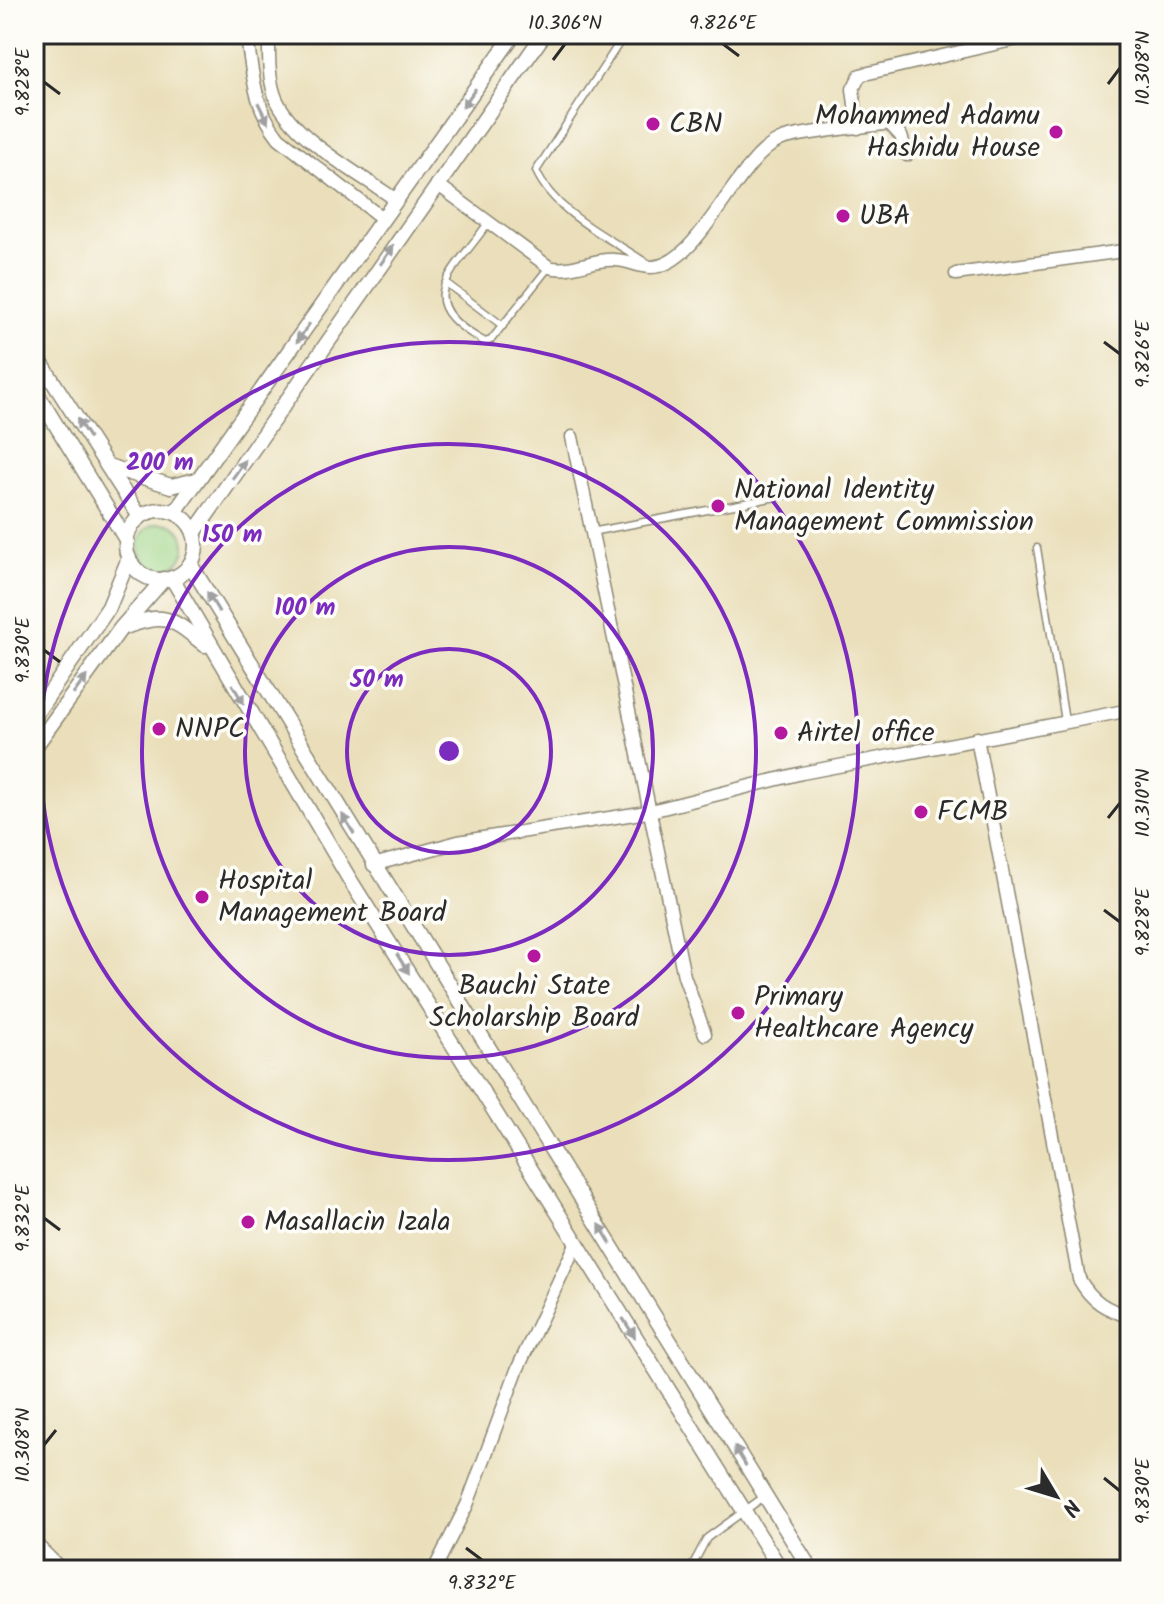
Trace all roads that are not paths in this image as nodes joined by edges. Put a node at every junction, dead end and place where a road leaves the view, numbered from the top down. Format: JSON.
{"nodes":[{"id":1,"x":175,"y":34,"type":"edge"},
{"id":2,"x":214,"y":34,"type":"edge"},
{"id":3,"x":269,"y":34,"type":"edge"},
{"id":4,"x":514,"y":34,"type":"edge"},
{"id":5,"x":544,"y":34,"type":"edge"},
{"id":6,"x":625,"y":34,"type":"edge"},
{"id":7,"x":1038,"y":34,"type":"edge"},
{"id":8,"x":245,"y":36,"type":"edge"},
{"id":9,"x":858,"y":128,"type":"junction"},
{"id":10,"x":907,"y":155,"type":"dead end"},
{"id":11,"x":437,"y":184,"type":"junction"},
{"id":12,"x":396,"y":200,"type":"junction"},
{"id":13,"x":383,"y":219,"type":"junction"},
{"id":14,"x":488,"y":223,"type":"junction"},
{"id":15,"x":1130,"y":250,"type":"edge"},
{"id":16,"x":549,"y":267,"type":"junction"},
{"id":17,"x":652,"y":267,"type":"junction"},
{"id":18,"x":956,"y":274,"type":"dead end"},
{"id":19,"x":446,"y":283,"type":"junction"},
{"id":20,"x":503,"y":326,"type":"junction"},
{"id":21,"x":34,"y":352,"type":"edge"},
{"id":22,"x":34,"y":389,"type":"edge"},
{"id":23,"x":572,"y":437,"type":"dead end"},
{"id":24,"x":108,"y":466,"type":"junction"},
{"id":25,"x":200,"y":478,"type":"junction"},
{"id":26,"x":803,"y":492,"type":"dead end"},
{"id":27,"x":175,"y":512,"type":"junction"},
{"id":28,"x":140,"y":517,"type":"junction"},
{"id":29,"x":591,"y":532,"type":"junction"},
{"id":30,"x":194,"y":533,"type":"junction"},
{"id":31,"x":127,"y":541,"type":"junction"},
{"id":32,"x":1037,"y":548,"type":"dead end"},
{"id":33,"x":129,"y":558,"type":"junction"},
{"id":34,"x":190,"y":564,"type":"junction"},
{"id":35,"x":168,"y":579,"type":"junction"},
{"id":36,"x":121,"y":628,"type":"junction"},
{"id":37,"x":213,"y":652,"type":"junction"},
{"id":38,"x":1130,"y":710,"type":"edge"},
{"id":39,"x":34,"y":716,"type":"edge"},
{"id":40,"x":1065,"y":721,"type":"junction"},
{"id":41,"x":977,"y":738,"type":"junction"},
{"id":42,"x":34,"y":748,"type":"edge"},
{"id":43,"x":647,"y":812,"type":"junction"},
{"id":44,"x":373,"y":865,"type":"junction"},
{"id":45,"x":705,"y":1034,"type":"dead end"},
{"id":46,"x":576,"y":1244,"type":"junction"},
{"id":47,"x":1130,"y":1317,"type":"edge"},
{"id":48,"x":765,"y":1496,"type":"junction"},
{"id":49,"x":745,"y":1511,"type":"junction"},
{"id":50,"x":34,"y":1542,"type":"edge"},
{"id":51,"x":62,"y":1570,"type":"edge"},
{"id":52,"x":434,"y":1570,"type":"edge"},
{"id":53,"x":690,"y":1570,"type":"edge"},
{"id":54,"x":781,"y":1570,"type":"edge"},
{"id":55,"x":811,"y":1570,"type":"edge"}],
"edges":[{"from":1,"to":2,"type":"street"},
{"from":3,"to":8,"type":"street"},
{"from":3,"to":12,"type":"street"},
{"from":4,"to":12,"type":"street","one_way":true},
{"from":5,"to":11,"type":"street"},
{"from":6,"to":17,"type":"lane"},
{"from":7,"to":9,"type":"street"},
{"from":8,"to":13,"type":"street","one_way":true},
{"from":9,"to":10,"type":"street"},
{"from":9,"to":17,"type":"street"},
{"from":11,"to":14,"type":"street"},
{"from":30,"to":11,"type":"street","one_way":true},
{"from":12,"to":13,"type":"street"},
{"from":13,"to":25,"type":"street","one_way":true},
{"from":14,"to":16,"type":"street"},
{"from":14,"to":19,"type":"lane"},
{"from":15,"to":18,"type":"street"},
{"from":16,"to":17,"type":"street"},
{"from":16,"to":20,"type":"lane"},
{"from":19,"to":20,"type":"lane"},
{"from":19,"to":20,"type":"lane"},
{"from":24,"to":21,"type":"street","one_way":true},
{"from":22,"to":31,"type":"street"},
{"from":23,"to":29,"type":"street"},
{"from":24,"to":25,"type":"street"},
{"from":24,"to":28,"type":"street"},
{"from":25,"to":27,"type":"street"},
{"from":26,"to":29,"type":"lane"},
{"from":27,"to":28,"type":"street"},
{"from":27,"to":30,"type":"street"},
{"from":28,"to":31,"type":"street"},
{"from":29,"to":43,"type":"street"},
{"from":30,"to":34,"type":"street"},
{"from":31,"to":33,"type":"street"},
{"from":32,"to":40,"type":"lane"},
{"from":33,"to":35,"type":"street"},
{"from":33,"to":39,"type":"street"},
{"from":34,"to":35,"type":"street"},
{"from":44,"to":34,"type":"street","one_way":true},
{"from":35,"to":36,"type":"street"},
{"from":35,"to":37,"type":"street"},
{"from":36,"to":37,"type":"street"},
{"from":42,"to":36,"type":"street","one_way":true},
{"from":37,"to":46,"type":"street","one_way":true},
{"from":38,"to":40,"type":"street"},
{"from":40,"to":41,"type":"street"},
{"from":41,"to":43,"type":"street"},
{"from":41,"to":47,"type":"street"},
{"from":43,"to":44,"type":"street"},
{"from":43,"to":45,"type":"street"},
{"from":48,"to":44,"type":"street","one_way":true},
{"from":46,"to":49,"type":"street","one_way":true},
{"from":46,"to":52,"type":"street"},
{"from":48,"to":49,"type":"lane"},
{"from":48,"to":55,"type":"street"},
{"from":49,"to":53,"type":"lane"},
{"from":49,"to":54,"type":"street"},
{"from":50,"to":51,"type":"street"}]}
